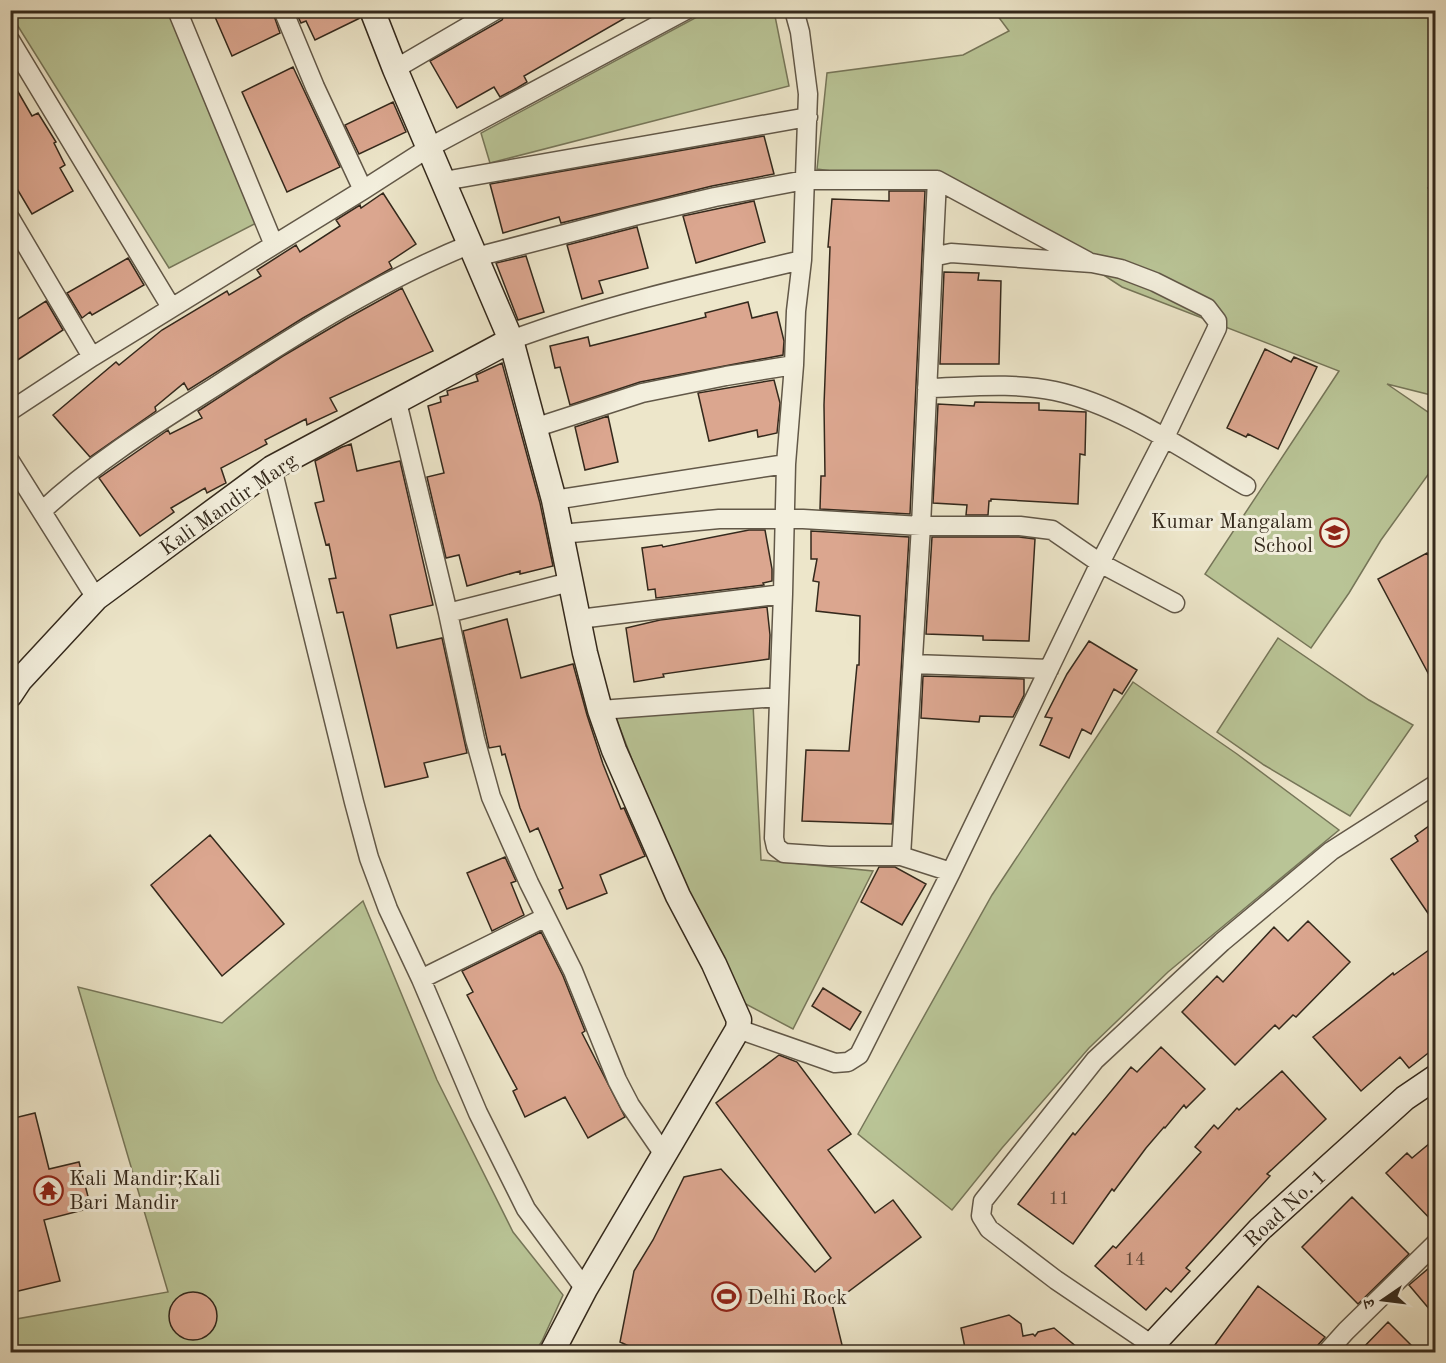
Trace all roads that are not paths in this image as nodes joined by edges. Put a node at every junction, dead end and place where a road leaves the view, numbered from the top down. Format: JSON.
{"nodes":[{"id":1,"x":177,"y":10,"type":"edge"},
{"id":2,"x":283,"y":10,"type":"edge"},
{"id":3,"x":372,"y":10,"type":"edge"},
{"id":4,"x":496,"y":10,"type":"edge"},
{"id":5,"x":686,"y":10,"type":"edge"},
{"id":6,"x":794,"y":10,"type":"edge"},
{"id":7,"x":10,"y":40,"type":"edge"},
{"id":8,"x":395,"y":69,"type":"junction"},
{"id":9,"x":808,"y":117,"type":"junction"},
{"id":10,"x":429,"y":147,"type":"junction"},
{"id":11,"x":806,"y":180,"type":"junction"},
{"id":12,"x":937,"y":180,"type":"junction"},
{"id":13,"x":444,"y":181,"type":"junction"},
{"id":14,"x":363,"y":190,"type":"junction"},
{"id":15,"x":10,"y":218,"type":"edge"},
{"id":16,"x":274,"y":245,"type":"junction"},
{"id":17,"x":474,"y":251,"type":"junction"},
{"id":18,"x":802,"y":260,"type":"junction"},
{"id":19,"x":933,"y":261,"type":"junction"},
{"id":20,"x":1092,"y":263,"type":"junction"},
{"id":21,"x":171,"y":307,"type":"junction"},
{"id":22,"x":511,"y":340,"type":"junction"},
{"id":23,"x":92,"y":357,"type":"junction"},
{"id":24,"x":794,"y":365,"type":"junction"},
{"id":25,"x":927,"y":387,"type":"junction"},
{"id":26,"x":397,"y":402,"type":"junction"},
{"id":27,"x":10,"y":411,"type":"edge"},
{"id":28,"x":534,"y":428,"type":"junction"},
{"id":29,"x":1164,"y":439,"type":"junction"},
{"id":30,"x":10,"y":461,"type":"edge"},
{"id":31,"x":786,"y":464,"type":"junction"},
{"id":32,"x":272,"y":468,"type":"junction"},
{"id":33,"x":1246,"y":486,"type":"dead end"},
{"id":34,"x":554,"y":500,"type":"junction"},
{"id":35,"x":42,"y":511,"type":"junction"},
{"id":36,"x":784,"y":519,"type":"junction"},
{"id":37,"x":921,"y":526,"type":"junction"},
{"id":38,"x":561,"y":534,"type":"junction"},
{"id":39,"x":1100,"y":562,"type":"junction"},
{"id":40,"x":570,"y":582,"type":"junction"},
{"id":41,"x":783,"y":594,"type":"junction"},
{"id":42,"x":96,"y":598,"type":"junction"},
{"id":43,"x":1175,"y":603,"type":"dead end"},
{"id":44,"x":448,"y":613,"type":"junction"},
{"id":45,"x":579,"y":619,"type":"junction"},
{"id":46,"x":913,"y":664,"type":"junction"},
{"id":47,"x":1049,"y":669,"type":"junction"},
{"id":48,"x":10,"y":695,"type":"edge"},
{"id":49,"x":778,"y":697,"type":"junction"},
{"id":50,"x":600,"y":710,"type":"junction"},
{"id":51,"x":1436,"y":784,"type":"edge"},
{"id":52,"x":902,"y":856,"type":"junction"},
{"id":53,"x":951,"y":872,"type":"junction"},
{"id":54,"x":546,"y":917,"type":"junction"},
{"id":55,"x":421,"y":979,"type":"junction"},
{"id":56,"x":738,"y":1029,"type":"junction"},
{"id":57,"x":1436,"y":1077,"type":"edge"},
{"id":58,"x":663,"y":1153,"type":"junction"},
{"id":59,"x":1436,"y":1243,"type":"edge"},
{"id":60,"x":585,"y":1288,"type":"junction"},
{"id":61,"x":1150,"y":1349,"type":"edge"},
{"id":62,"x":552,"y":1353,"type":"edge"},
{"id":63,"x":1328,"y":1353,"type":"edge"}],
"edges":[{"from":1,"to":16,"type":"street"},
{"from":2,"to":14,"type":"street"},
{"from":3,"to":8,"type":"street"},
{"from":4,"to":8,"type":"street"},
{"from":5,"to":10,"type":"street"},
{"from":6,"to":9,"type":"street"},
{"from":7,"to":21,"type":"street"},
{"from":8,"to":10,"type":"street"},
{"from":9,"to":11,"type":"street"},
{"from":9,"to":13,"type":"street"},
{"from":10,"to":13,"type":"street"},
{"from":10,"to":14,"type":"street"},
{"from":11,"to":12,"type":"street"},
{"from":11,"to":17,"type":"street"},
{"from":11,"to":18,"type":"street"},
{"from":12,"to":19,"type":"street"},
{"from":12,"to":20,"type":"street"},
{"from":13,"to":17,"type":"street"},
{"from":14,"to":16,"type":"street"},
{"from":15,"to":23,"type":"street"},
{"from":16,"to":21,"type":"street"},
{"from":17,"to":22,"type":"street"},
{"from":17,"to":35,"type":"street"},
{"from":18,"to":22,"type":"street"},
{"from":18,"to":24,"type":"street"},
{"from":19,"to":20,"type":"street"},
{"from":19,"to":25,"type":"street"},
{"from":20,"to":29,"type":"street"},
{"from":21,"to":23,"type":"street"},
{"from":22,"to":26,"type":"street","name":"Kali Mandir Marg"},
{"from":22,"to":28,"type":"street"},
{"from":23,"to":27,"type":"street"},
{"from":24,"to":28,"type":"street"},
{"from":24,"to":31,"type":"street"},
{"from":25,"to":29,"type":"street"},
{"from":25,"to":37,"type":"street"},
{"from":26,"to":32,"type":"street","name":"Kali Mandir Marg"},
{"from":26,"to":44,"type":"street"},
{"from":28,"to":34,"type":"street"},
{"from":29,"to":33,"type":"street"},
{"from":29,"to":39,"type":"street"},
{"from":30,"to":35,"type":"street"},
{"from":31,"to":34,"type":"street"},
{"from":31,"to":36,"type":"street"},
{"from":32,"to":42,"type":"street","name":"Kali Mandir Marg"},
{"from":32,"to":55,"type":"street"},
{"from":34,"to":38,"type":"street"},
{"from":35,"to":42,"type":"street"},
{"from":36,"to":37,"type":"street"},
{"from":36,"to":38,"type":"street"},
{"from":36,"to":41,"type":"street"},
{"from":37,"to":39,"type":"street"},
{"from":37,"to":46,"type":"street"},
{"from":38,"to":40,"type":"street"},
{"from":39,"to":43,"type":"street"},
{"from":39,"to":47,"type":"street"},
{"from":40,"to":44,"type":"street"},
{"from":40,"to":45,"type":"street"},
{"from":41,"to":45,"type":"street"},
{"from":41,"to":49,"type":"street"},
{"from":42,"to":48,"type":"street","name":"Kali Mandir Marg"},
{"from":44,"to":54,"type":"street"},
{"from":45,"to":50,"type":"street"},
{"from":46,"to":47,"type":"street"},
{"from":46,"to":52,"type":"street"},
{"from":47,"to":53,"type":"street"},
{"from":49,"to":50,"type":"street"},
{"from":49,"to":52,"type":"street"},
{"from":50,"to":56,"type":"street"},
{"from":51,"to":61,"type":"street"},
{"from":52,"to":53,"type":"street"},
{"from":53,"to":56,"type":"street"},
{"from":54,"to":55,"type":"street"},
{"from":54,"to":58,"type":"street"},
{"from":55,"to":60,"type":"street"},
{"from":56,"to":58,"type":"street"},
{"from":57,"to":61,"type":"street","name":"Road No. 1"},
{"from":58,"to":60,"type":"street"},
{"from":59,"to":63,"type":"street"},
{"from":60,"to":62,"type":"street"}]}
